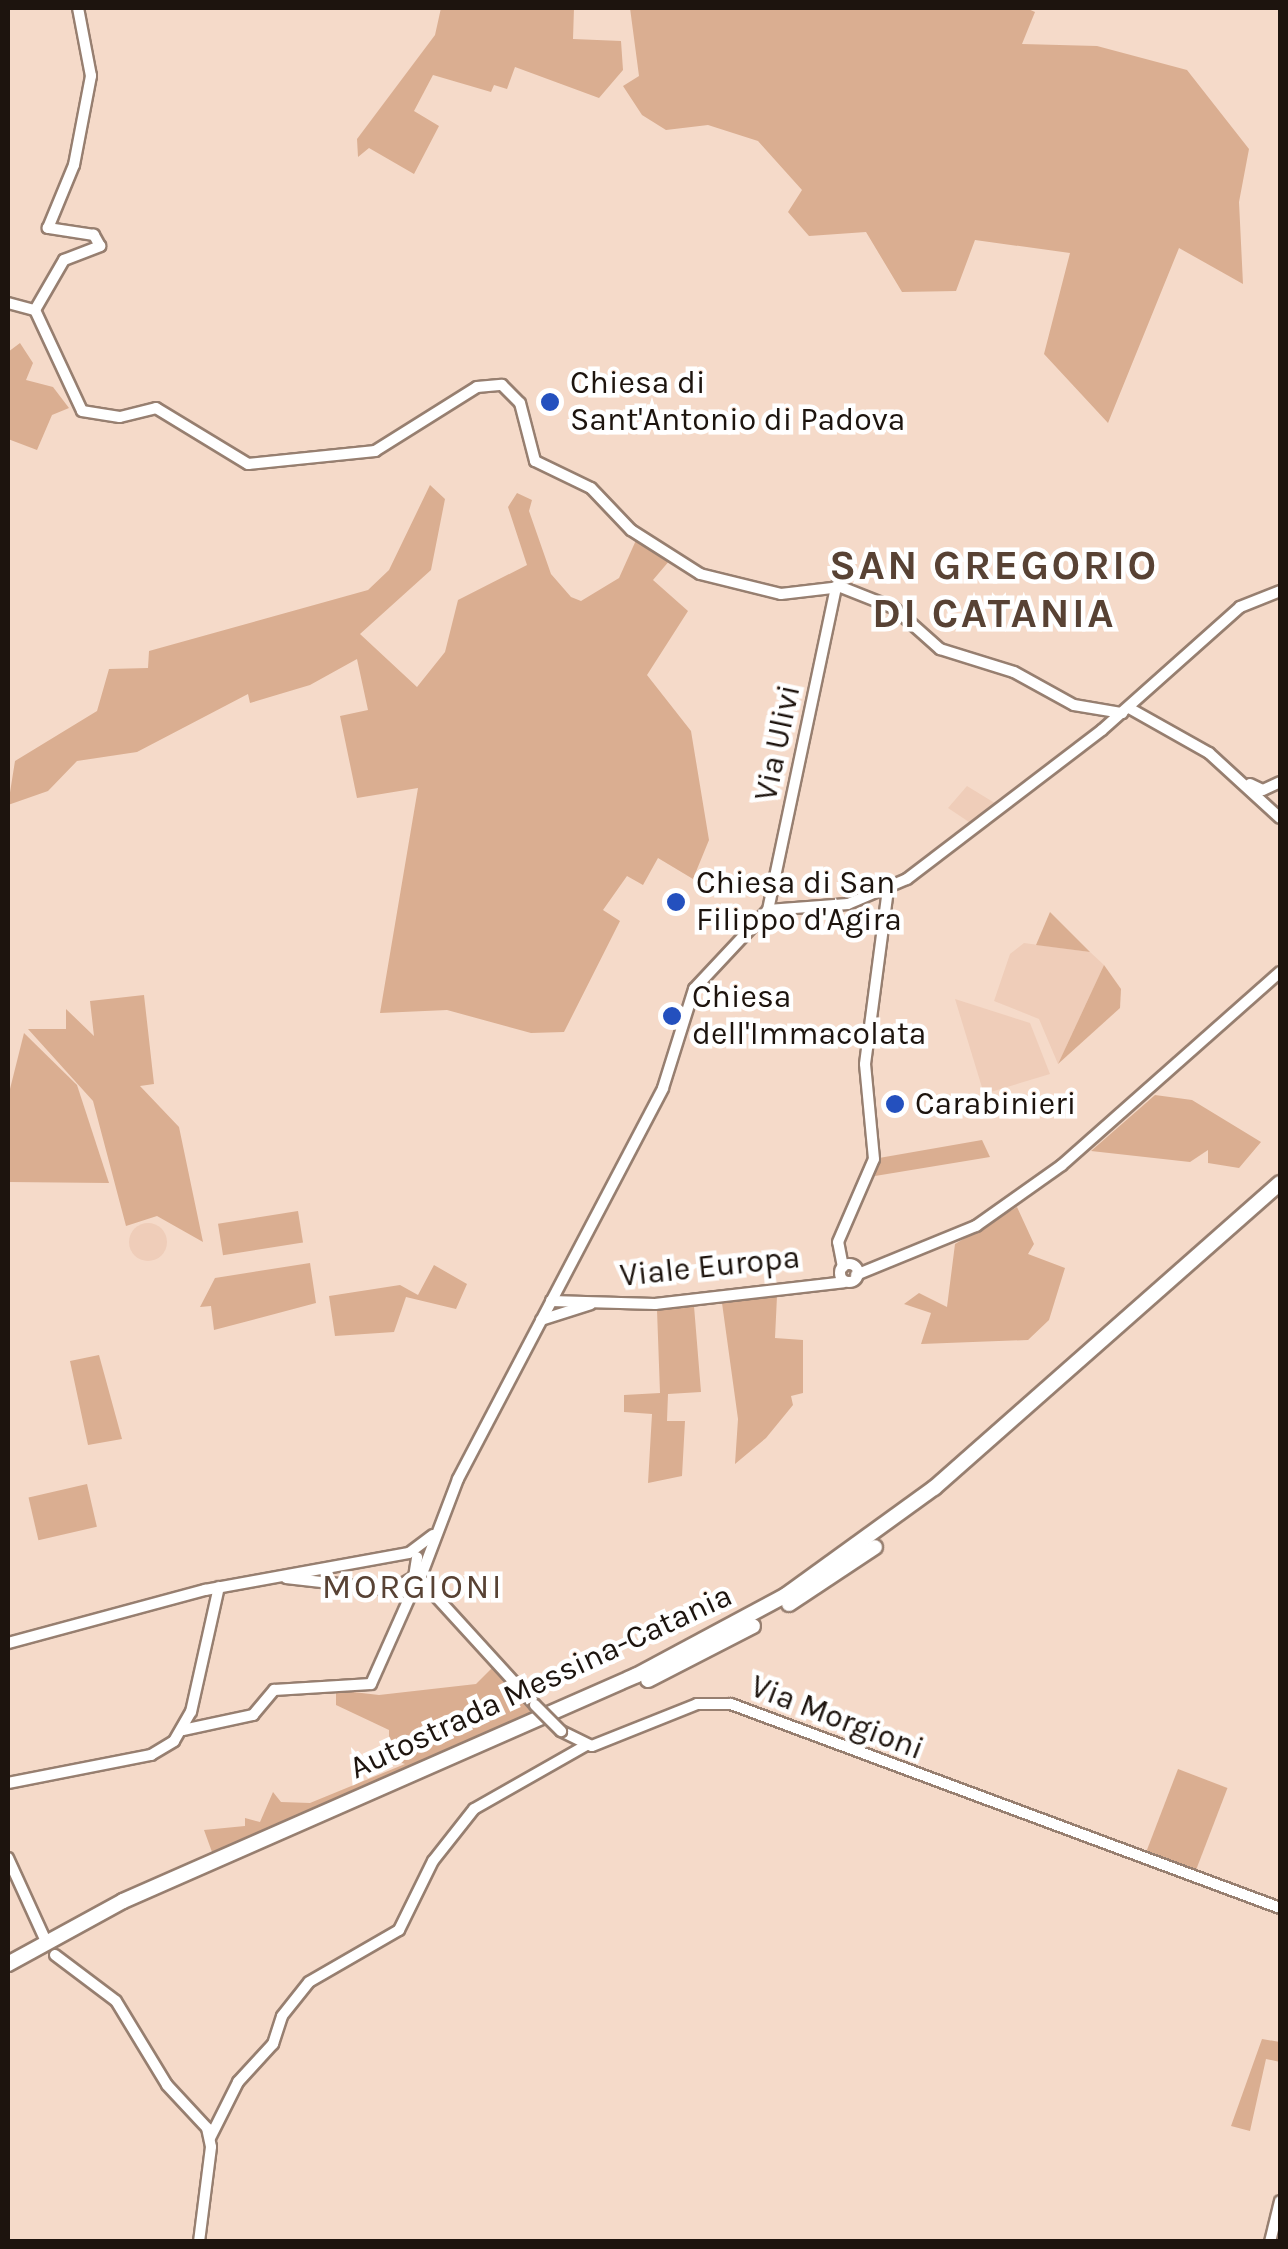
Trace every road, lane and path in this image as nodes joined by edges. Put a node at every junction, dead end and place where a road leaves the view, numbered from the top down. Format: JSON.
{"nodes":[{"id":1,"x":78,"y":8,"type":"edge"},
{"id":2,"x":8,"y":303,"type":"edge"},
{"id":3,"x":35,"y":310,"type":"junction"},
{"id":4,"x":836,"y":586,"type":"junction"},
{"id":5,"x":1280,"y":591,"type":"edge"},
{"id":6,"x":1126,"y":710,"type":"junction"},
{"id":7,"x":1245,"y":781,"type":"junction"},
{"id":8,"x":1275,"y":785,"type":"edge"},
{"id":9,"x":1266,"y":802,"type":"junction"},
{"id":10,"x":1280,"y":818,"type":"edge"},
{"id":11,"x":888,"y":890,"type":"junction"},
{"id":12,"x":768,"y":910,"type":"junction"},
{"id":13,"x":1280,"y":972,"type":"edge"},
{"id":14,"x":1280,"y":1188,"type":"edge"},
{"id":15,"x":849,"y":1270,"type":"junction"},
{"id":16,"x":563,"y":1278,"type":"junction"},
{"id":17,"x":550,"y":1300,"type":"junction"},
{"id":18,"x":582,"y":1303,"type":"junction"},
{"id":19,"x":540,"y":1321,"type":"junction"},
{"id":20,"x":437,"y":1531,"type":"junction"},
{"id":21,"x":316,"y":1570,"type":"junction"},
{"id":22,"x":417,"y":1571,"type":"junction"},
{"id":23,"x":270,"y":1578,"type":"junction"},
{"id":24,"x":306,"y":1580,"type":"junction"},
{"id":25,"x":224,"y":1586,"type":"junction"},
{"id":26,"x":393,"y":1590,"type":"junction"},
{"id":27,"x":8,"y":1643,"type":"edge"},
{"id":28,"x":344,"y":1687,"type":"junction"},
{"id":29,"x":183,"y":1730,"type":"junction"},
{"id":30,"x":564,"y":1734,"type":"junction"},
{"id":31,"x":585,"y":1746,"type":"junction"},
{"id":32,"x":568,"y":1758,"type":"junction"},
{"id":33,"x":8,"y":1782,"type":"edge"},
{"id":34,"x":8,"y":1858,"type":"edge"},
{"id":35,"x":1280,"y":1908,"type":"edge"},
{"id":36,"x":44,"y":1937,"type":"dead end"},
{"id":37,"x":54,"y":1955,"type":"dead end"},
{"id":38,"x":8,"y":1964,"type":"edge"},
{"id":39,"x":8,"y":1975,"type":"edge"},
{"id":40,"x":210,"y":2138,"type":"junction"},
{"id":41,"x":1280,"y":2201,"type":"edge"},
{"id":42,"x":1280,"y":2213,"type":"edge"},
{"id":43,"x":199,"y":2242,"type":"edge"},
{"id":44,"x":1272,"y":2242,"type":"edge"}],
"edges":[{"from":1,"to":3,"type":"street"},
{"from":2,"to":3,"type":"street"},
{"from":3,"to":4,"type":"street"},
{"from":4,"to":6,"type":"street"},
{"from":4,"to":12,"type":"street","name":"Via Ulivi"},
{"from":5,"to":6,"type":"street"},
{"from":6,"to":7,"type":"street"},
{"from":6,"to":11,"type":"street"},
{"from":7,"to":8,"type":"street"},
{"from":7,"to":9,"type":"street"},
{"from":8,"to":9,"type":"street"},
{"from":9,"to":10,"type":"street"},
{"from":11,"to":12,"type":"street"},
{"from":11,"to":15,"type":"street"},
{"from":12,"to":16,"type":"street"},
{"from":13,"to":15,"type":"street"},
{"from":14,"to":38,"type":"highway","name":"Autostrada Messina-Catania"},
{"from":14,"to":39,"type":"highway","name":"Autostrada Messina-Catania"},
{"from":15,"to":18,"type":"street","name":"Viale Europa"},
{"from":16,"to":17,"type":"street"},
{"from":16,"to":18,"type":"street"},
{"from":17,"to":18,"type":"street","name":"Viale Europa"},
{"from":17,"to":19,"type":"street"},
{"from":18,"to":19,"type":"street"},
{"from":19,"to":20,"type":"street"},
{"from":20,"to":22,"type":"street"},
{"from":20,"to":22,"type":"street"},
{"from":21,"to":22,"type":"street"},
{"from":21,"to":23,"type":"street"},
{"from":21,"to":24,"type":"street"},
{"from":22,"to":26,"type":"street"},
{"from":22,"to":26,"type":"street"},
{"from":22,"to":28,"type":"street"},
{"from":22,"to":30,"type":"street","bridge":true},
{"from":23,"to":24,"type":"street"},
{"from":23,"to":25,"type":"street"},
{"from":24,"to":26,"type":"street"},
{"from":25,"to":27,"type":"street"},
{"from":25,"to":29,"type":"street"},
{"from":26,"to":28,"type":"street"},
{"from":28,"to":29,"type":"street"},
{"from":29,"to":33,"type":"street"},
{"from":30,"to":31,"type":"street"},
{"from":30,"to":32,"type":"street"},
{"from":31,"to":32,"type":"street","name":"Via Morgioni"},
{"from":31,"to":35,"type":"street","name":"Via Morgioni"},
{"from":32,"to":40,"type":"street"},
{"from":34,"to":36,"type":"street"},
{"from":37,"to":40,"type":"street"},
{"from":40,"to":43,"type":"street"},
{"from":41,"to":44,"type":"street"},
{"from":42,"to":44,"type":"street"}]}
